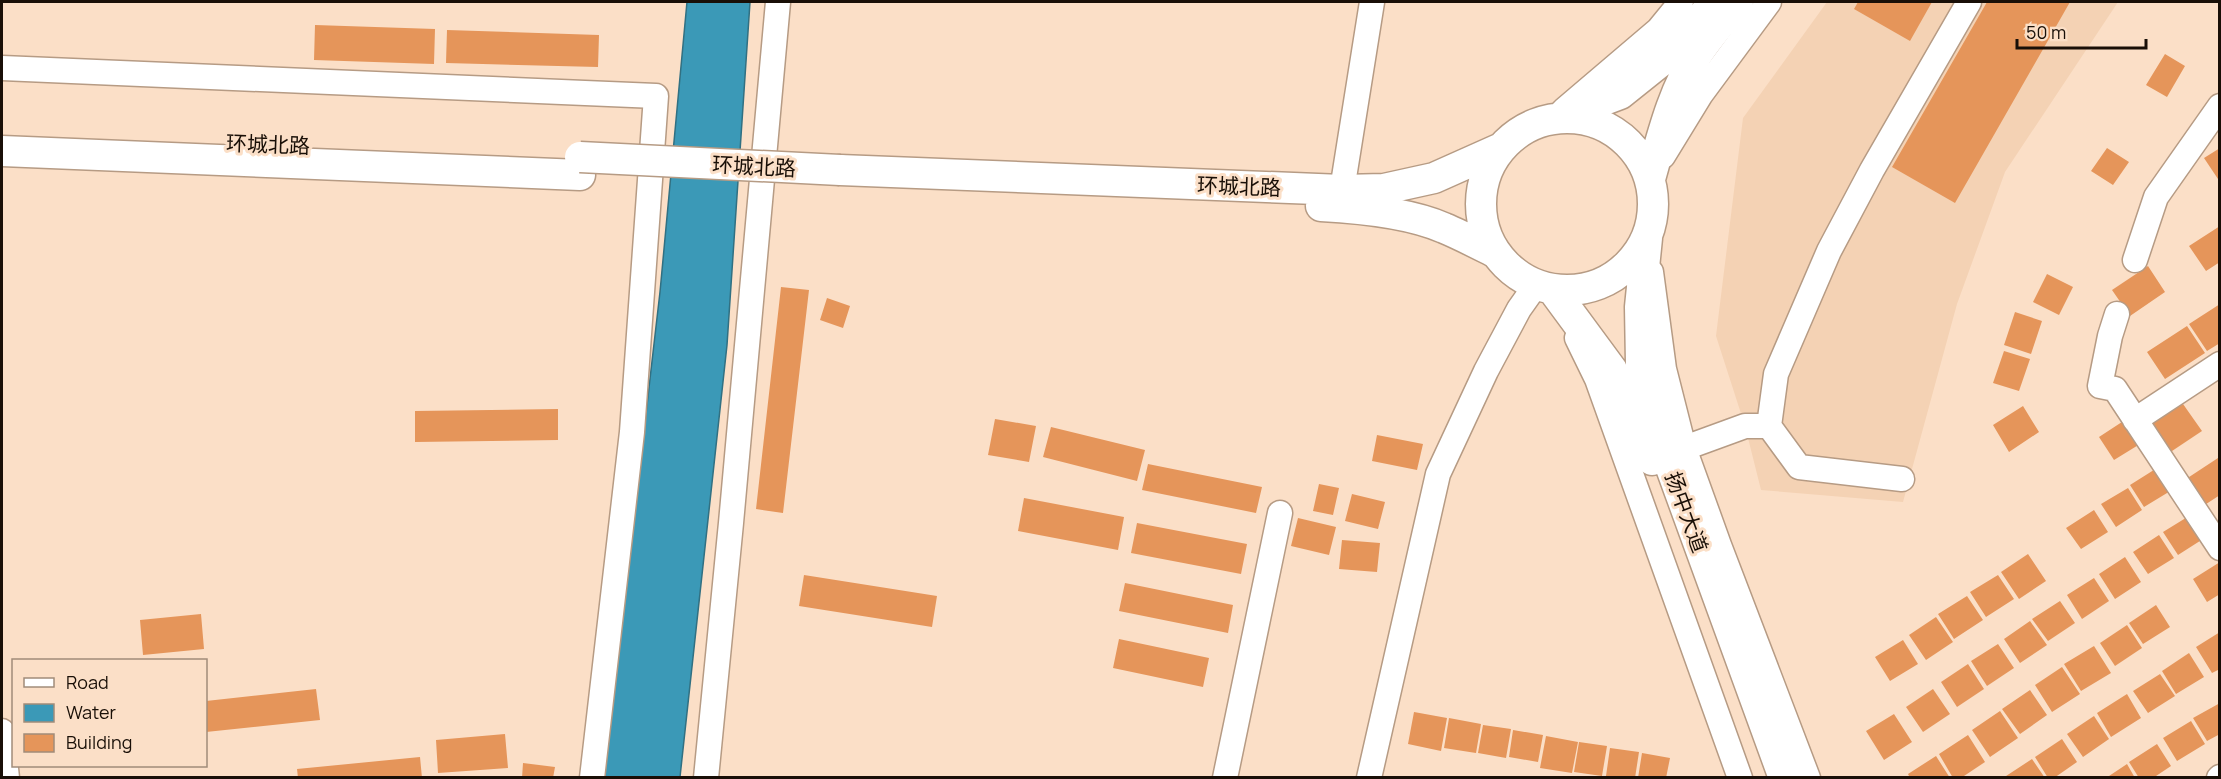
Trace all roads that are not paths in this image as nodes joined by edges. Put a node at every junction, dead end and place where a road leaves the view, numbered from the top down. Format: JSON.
{"nodes":[{"id":1,"x":778,"y":2,"type":"edge"},
{"id":2,"x":1372,"y":2,"type":"edge"},
{"id":3,"x":1681,"y":2,"type":"edge"},
{"id":4,"x":1714,"y":2,"type":"edge"},
{"id":5,"x":1738,"y":2,"type":"edge"},
{"id":6,"x":1768,"y":2,"type":"edge"},
{"id":7,"x":1969,"y":2,"type":"edge"},
{"id":8,"x":2,"y":68,"type":"edge"},
{"id":9,"x":2220,"y":106,"type":"edge"},
{"id":10,"x":1555,"y":118,"type":"junction"},
{"id":11,"x":2,"y":133,"type":"edge"},
{"id":12,"x":2,"y":150,"type":"edge"},
{"id":13,"x":1499,"y":150,"type":"junction"},
{"id":14,"x":580,"y":166,"type":"junction"},
{"id":15,"x":839,"y":178,"type":"junction"},
{"id":16,"x":1650,"y":179,"type":"junction"},
{"id":17,"x":1342,"y":190,"type":"junction"},
{"id":18,"x":1647,"y":238,"type":"junction"},
{"id":19,"x":1494,"y":252,"type":"junction"},
{"id":20,"x":2135,"y":260,"type":"dead end"},
{"id":21,"x":1545,"y":287,"type":"junction"},
{"id":22,"x":2117,"y":314,"type":"dead end"},
{"id":23,"x":2220,"y":364,"type":"edge"},
{"id":24,"x":2135,"y":420,"type":"junction"},
{"id":25,"x":1768,"y":426,"type":"junction"},
{"id":26,"x":1675,"y":451,"type":"junction"},
{"id":27,"x":1902,"y":479,"type":"dead end"},
{"id":28,"x":1280,"y":513,"type":"dead end"},
{"id":29,"x":2220,"y":548,"type":"edge"},
{"id":30,"x":2,"y":731,"type":"edge"},
{"id":31,"x":7,"y":777,"type":"edge"},
{"id":32,"x":592,"y":777,"type":"edge"},
{"id":33,"x":706,"y":777,"type":"edge"},
{"id":34,"x":1225,"y":777,"type":"edge"},
{"id":35,"x":1369,"y":777,"type":"edge"},
{"id":36,"x":1740,"y":777,"type":"edge"},
{"id":37,"x":1763,"y":777,"type":"edge"},
{"id":38,"x":1784,"y":777,"type":"edge"},
{"id":39,"x":1808,"y":777,"type":"edge"}],
"edges":[{"from":1,"to":33,"type":"street"},
{"from":2,"to":17,"type":"street"},
{"from":3,"to":10,"type":"street"},
{"from":4,"to":10,"type":"main road"},
{"from":5,"to":16,"type":"main road"},
{"from":6,"to":16,"type":"street"},
{"from":7,"to":25,"type":"street"},
{"from":8,"to":32,"type":"street"},
{"from":9,"to":20,"type":"street"},
{"from":10,"to":13,"type":"main road"},
{"from":10,"to":16,"type":"main road"},
{"from":11,"to":14,"type":"main road","name":"环城北路"},
{"from":12,"to":14,"type":"main road","name":"环城北路"},
{"from":13,"to":17,"type":"main road","name":"环城北路"},
{"from":13,"to":19,"type":"main road"},
{"from":14,"to":15,"type":"main road","name":"环城北路","bridge":true},
{"from":15,"to":17,"type":"main road","name":"环城北路"},
{"from":15,"to":19,"type":"main road","name":"环城北路"},
{"from":16,"to":18,"type":"main road"},
{"from":18,"to":21,"type":"main road"},
{"from":18,"to":26,"type":"main road","name":"扬中大道"},
{"from":19,"to":21,"type":"main road"},
{"from":21,"to":35,"type":"street"},
{"from":21,"to":36,"type":"street"},
{"from":21,"to":37,"type":"main road","name":"扬中大道"},
{"from":22,"to":24,"type":"street"},
{"from":23,"to":24,"type":"street"},
{"from":24,"to":29,"type":"street"},
{"from":25,"to":26,"type":"street"},
{"from":25,"to":27,"type":"street"},
{"from":26,"to":38,"type":"main road","name":"扬中大道"},
{"from":26,"to":39,"type":"street"},
{"from":28,"to":34,"type":"street"},
{"from":30,"to":31,"type":"street"}]}
